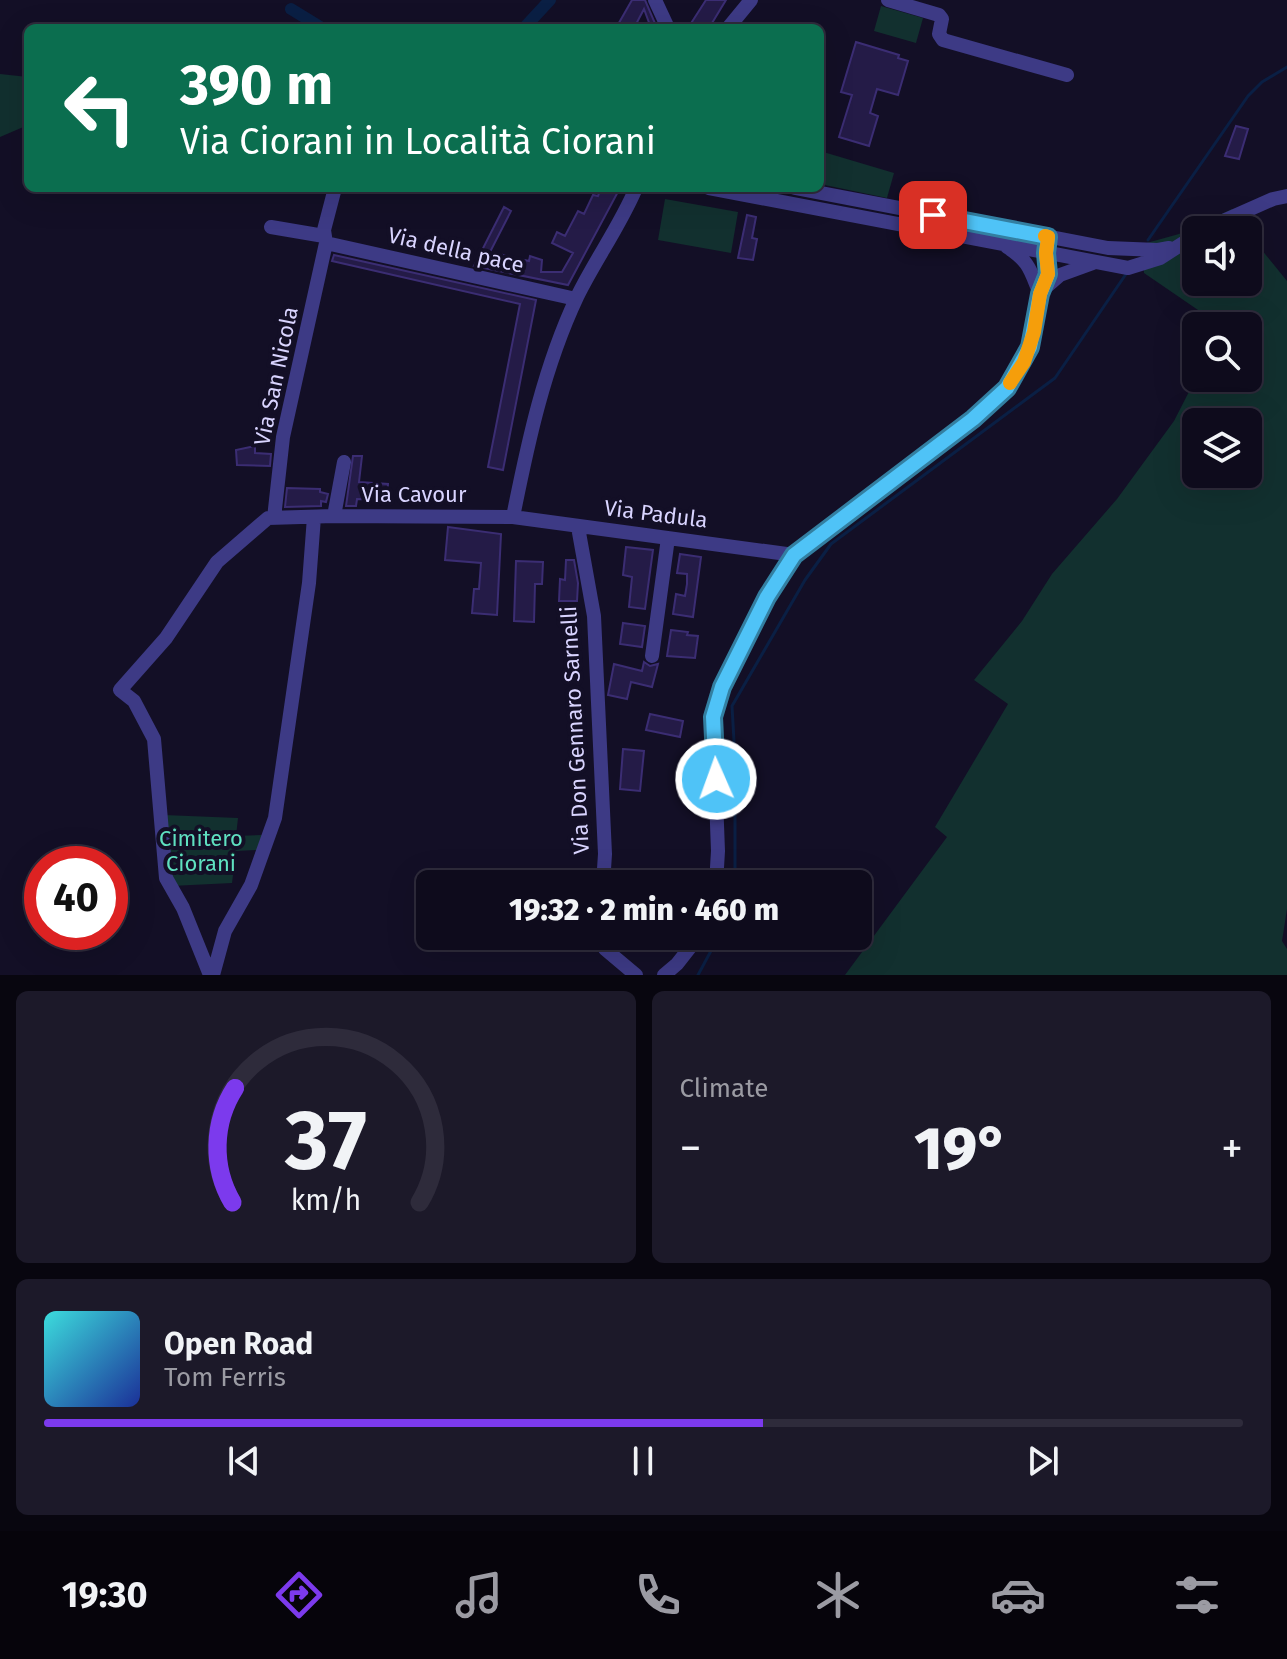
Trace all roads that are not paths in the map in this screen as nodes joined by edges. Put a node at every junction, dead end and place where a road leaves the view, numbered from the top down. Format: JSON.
{"nodes":[{"id":1,"x":655,"y":0,"type":"edge"},
{"id":2,"x":751,"y":0,"type":"edge"},
{"id":3,"x":888,"y":0,"type":"edge"},
{"id":4,"x":666,"y":24,"type":"edge"},
{"id":5,"x":731,"y":24,"type":"edge"},
{"id":6,"x":1067,"y":75,"type":"dead end"},
{"id":7,"x":334,"y":192,"type":"edge"},
{"id":8,"x":734,"y":192,"type":"edge"},
{"id":9,"x":816,"y":192,"type":"edge"},
{"id":10,"x":634,"y":194,"type":"edge"},
{"id":11,"x":1287,"y":196,"type":"edge"},
{"id":12,"x":1235,"y":216,"type":"edge"},
{"id":13,"x":271,"y":227,"type":"dead end"},
{"id":14,"x":1048,"y":237,"type":"junction"},
{"id":15,"x":325,"y":240,"type":"junction"},
{"id":16,"x":1002,"y":244,"type":"junction"},
{"id":17,"x":1181,"y":245,"type":"joint"},
{"id":18,"x":1046,"y":253,"type":"junction"},
{"id":19,"x":1096,"y":262,"type":"junction"},
{"id":20,"x":1040,"y":289,"type":"junction"},
{"id":21,"x":576,"y":299,"type":"junction"},
{"id":22,"x":344,"y":462,"type":"dead end"},
{"id":23,"x":334,"y":516,"type":"junction"},
{"id":24,"x":314,"y":517,"type":"junction"},
{"id":25,"x":513,"y":517,"type":"junction"},
{"id":26,"x":274,"y":518,"type":"junction"},
{"id":27,"x":578,"y":527,"type":"junction"},
{"id":28,"x":668,"y":538,"type":"junction"},
{"id":29,"x":794,"y":555,"type":"junction"},
{"id":30,"x":652,"y":656,"type":"dead end"},
{"id":31,"x":604,"y":870,"type":"edge"},
{"id":32,"x":717,"y":870,"type":"edge"},
{"id":33,"x":606,"y":950,"type":"edge"},
{"id":34,"x":688,"y":950,"type":"edge"},
{"id":35,"x":212,"y":975,"type":"edge"},
{"id":36,"x":636,"y":975,"type":"edge"},
{"id":37,"x":664,"y":975,"type":"edge"}],
"edges":[{"from":1,"to":4,"type":"street"},
{"from":2,"to":5,"type":"street"},
{"from":3,"to":6,"type":"street"},
{"from":7,"to":15,"type":"street","name":"Via San Nicola"},
{"from":8,"to":16,"type":"street"},
{"from":9,"to":14,"type":"street"},
{"from":10,"to":21,"type":"street"},
{"from":11,"to":12,"type":"street"},
{"from":13,"to":15,"type":"street","name":"Via della pace"},
{"from":14,"to":17,"type":"street"},
{"from":14,"to":18,"type":"street"},
{"from":15,"to":21,"type":"street","name":"Via della pace"},
{"from":15,"to":26,"type":"street","name":"Via San Nicola"},
{"from":16,"to":18,"type":"street"},
{"from":16,"to":20,"type":"street"},
{"from":17,"to":19,"type":"street"},
{"from":18,"to":19,"type":"street"},
{"from":18,"to":20,"type":"street"},
{"from":19,"to":20,"type":"street"},
{"from":20,"to":29,"type":"street"},
{"from":21,"to":25,"type":"street"},
{"from":22,"to":23,"type":"street"},
{"from":23,"to":24,"type":"street","name":"Via Cavour"},
{"from":23,"to":25,"type":"street","name":"Via Cavour"},
{"from":24,"to":26,"type":"street","name":"Via Cavour"},
{"from":24,"to":35,"type":"street"},
{"from":25,"to":27,"type":"street","name":"Via Padula"},
{"from":26,"to":35,"type":"street"},
{"from":27,"to":28,"type":"street","name":"Via Padula"},
{"from":27,"to":31,"type":"street","name":"Via Don Gennaro Sarnelli"},
{"from":28,"to":29,"type":"street","name":"Via Padula"},
{"from":28,"to":30,"type":"street"},
{"from":29,"to":32,"type":"street"},
{"from":33,"to":36,"type":"street"},
{"from":34,"to":37,"type":"street"}]}
